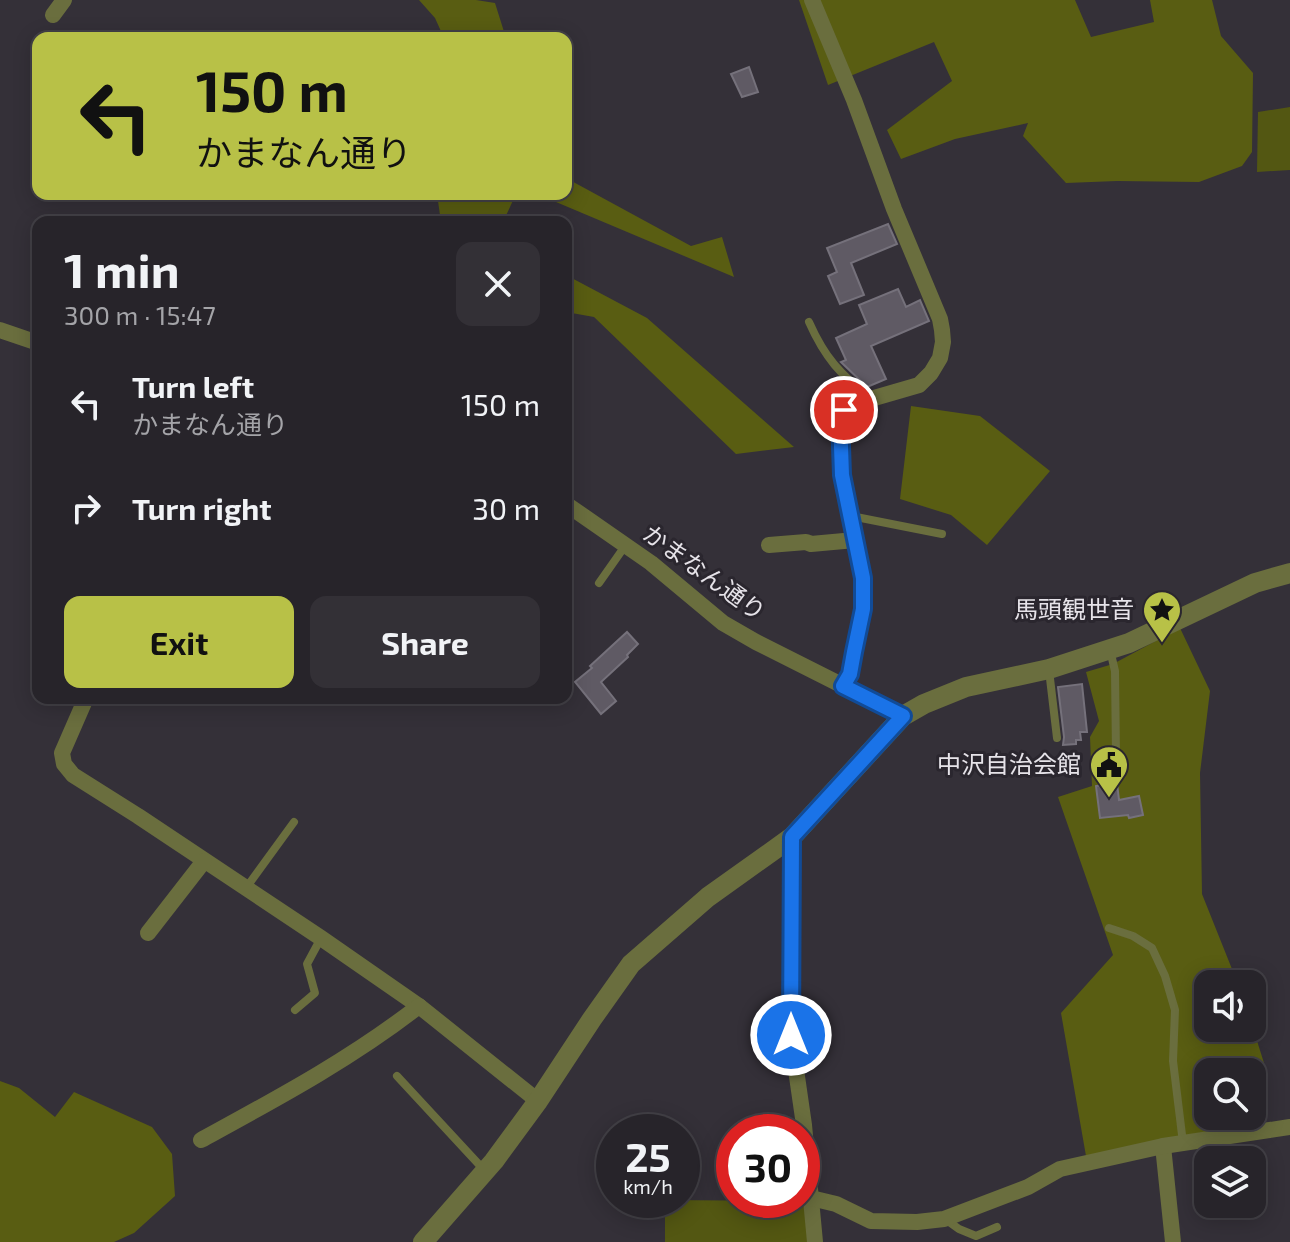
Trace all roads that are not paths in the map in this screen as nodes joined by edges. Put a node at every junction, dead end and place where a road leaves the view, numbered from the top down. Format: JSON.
{"nodes":[{"id":1,"x":64,"y":0,"type":"edge"},
{"id":2,"x":812,"y":0,"type":"edge"},
{"id":3,"x":53,"y":15,"type":"dead end"},
{"id":4,"x":809,"y":322,"type":"dead end"},
{"id":5,"x":0,"y":330,"type":"edge"},
{"id":6,"x":32,"y":341,"type":"edge"},
{"id":7,"x":871,"y":399,"type":"junction"},
{"id":8,"x":572,"y":508,"type":"edge"},
{"id":9,"x":850,"y":515,"type":"junction"},
{"id":10,"x":942,"y":534,"type":"dead end"},
{"id":11,"x":855,"y":540,"type":"junction"},
{"id":12,"x":626,"y":545,"type":"junction"},
{"id":13,"x":769,"y":545,"type":"dead end"},
{"id":14,"x":1290,"y":573,"type":"edge"},
{"id":15,"x":599,"y":583,"type":"dead end"},
{"id":16,"x":1110,"y":650,"type":"junction"},
{"id":17,"x":1049,"y":669,"type":"junction"},
{"id":18,"x":843,"y":686,"type":"junction"},
{"id":19,"x":83,"y":704,"type":"edge"},
{"id":20,"x":903,"y":716,"type":"junction"},
{"id":21,"x":1057,"y":738,"type":"dead end"},
{"id":22,"x":1116,"y":756,"type":"dead end"},
{"id":23,"x":294,"y":822,"type":"dead end"},
{"id":24,"x":792,"y":837,"type":"junction"},
{"id":25,"x":204,"y":861,"type":"junction"},
{"id":26,"x":245,"y":888,"type":"junction"},
{"id":27,"x":1109,"y":928,"type":"dead end"},
{"id":28,"x":148,"y":933,"type":"dead end"},
{"id":29,"x":321,"y":938,"type":"junction"},
{"id":30,"x":419,"y":1006,"type":"junction"},
{"id":31,"x":295,"y":1010,"type":"dead end"},
{"id":32,"x":397,"y":1076,"type":"dead end"},
{"id":33,"x":538,"y":1101,"type":"junction"},
{"id":34,"x":802,"y":1114,"type":"edge"},
{"id":35,"x":1290,"y":1127,"type":"edge"},
{"id":36,"x":201,"y":1140,"type":"dead end"},
{"id":37,"x":1183,"y":1143,"type":"junction"},
{"id":38,"x":1163,"y":1146,"type":"junction"},
{"id":39,"x":485,"y":1171,"type":"junction"},
{"id":40,"x":820,"y":1200,"type":"edge"},
{"id":41,"x":813,"y":1218,"type":"edge"},
{"id":42,"x":944,"y":1219,"type":"junction"},
{"id":43,"x":997,"y":1227,"type":"dead end"},
{"id":44,"x":976,"y":1239,"type":"edge"},
{"id":45,"x":423,"y":1242,"type":"edge"},
{"id":46,"x":815,"y":1242,"type":"edge"},
{"id":47,"x":1173,"y":1242,"type":"edge"}],
"edges":[{"from":1,"to":3,"type":"street"},
{"from":2,"to":7,"type":"street"},
{"from":4,"to":7,"type":"lane"},
{"from":5,"to":6,"type":"street"},
{"from":7,"to":9,"type":"street"},
{"from":8,"to":12,"type":"street","name":"かまなん通り"},
{"from":9,"to":10,"type":"lane"},
{"from":9,"to":11,"type":"street"},
{"from":11,"to":13,"type":"street"},
{"from":11,"to":18,"type":"street"},
{"from":12,"to":15,"type":"lane"},
{"from":12,"to":18,"type":"street","name":"かまなん通り"},
{"from":14,"to":16,"type":"street"},
{"from":16,"to":17,"type":"street"},
{"from":16,"to":22,"type":"lane"},
{"from":17,"to":20,"type":"street"},
{"from":17,"to":21,"type":"lane"},
{"from":18,"to":20,"type":"street","name":"かまなん通り"},
{"from":19,"to":25,"type":"street"},
{"from":20,"to":24,"type":"street"},
{"from":23,"to":26,"type":"lane"},
{"from":24,"to":33,"type":"street"},
{"from":24,"to":34,"type":"street"},
{"from":25,"to":26,"type":"street"},
{"from":25,"to":28,"type":"street"},
{"from":26,"to":29,"type":"street"},
{"from":27,"to":37,"type":"lane"},
{"from":29,"to":30,"type":"street"},
{"from":29,"to":31,"type":"lane"},
{"from":30,"to":33,"type":"street"},
{"from":30,"to":36,"type":"street"},
{"from":32,"to":39,"type":"lane"},
{"from":33,"to":39,"type":"street"},
{"from":35,"to":37,"type":"street"},
{"from":37,"to":38,"type":"street"},
{"from":38,"to":42,"type":"street"},
{"from":38,"to":47,"type":"street"},
{"from":39,"to":45,"type":"street"},
{"from":40,"to":42,"type":"street"},
{"from":41,"to":46,"type":"street"},
{"from":42,"to":44,"type":"lane"},
{"from":43,"to":44,"type":"lane"}]}
